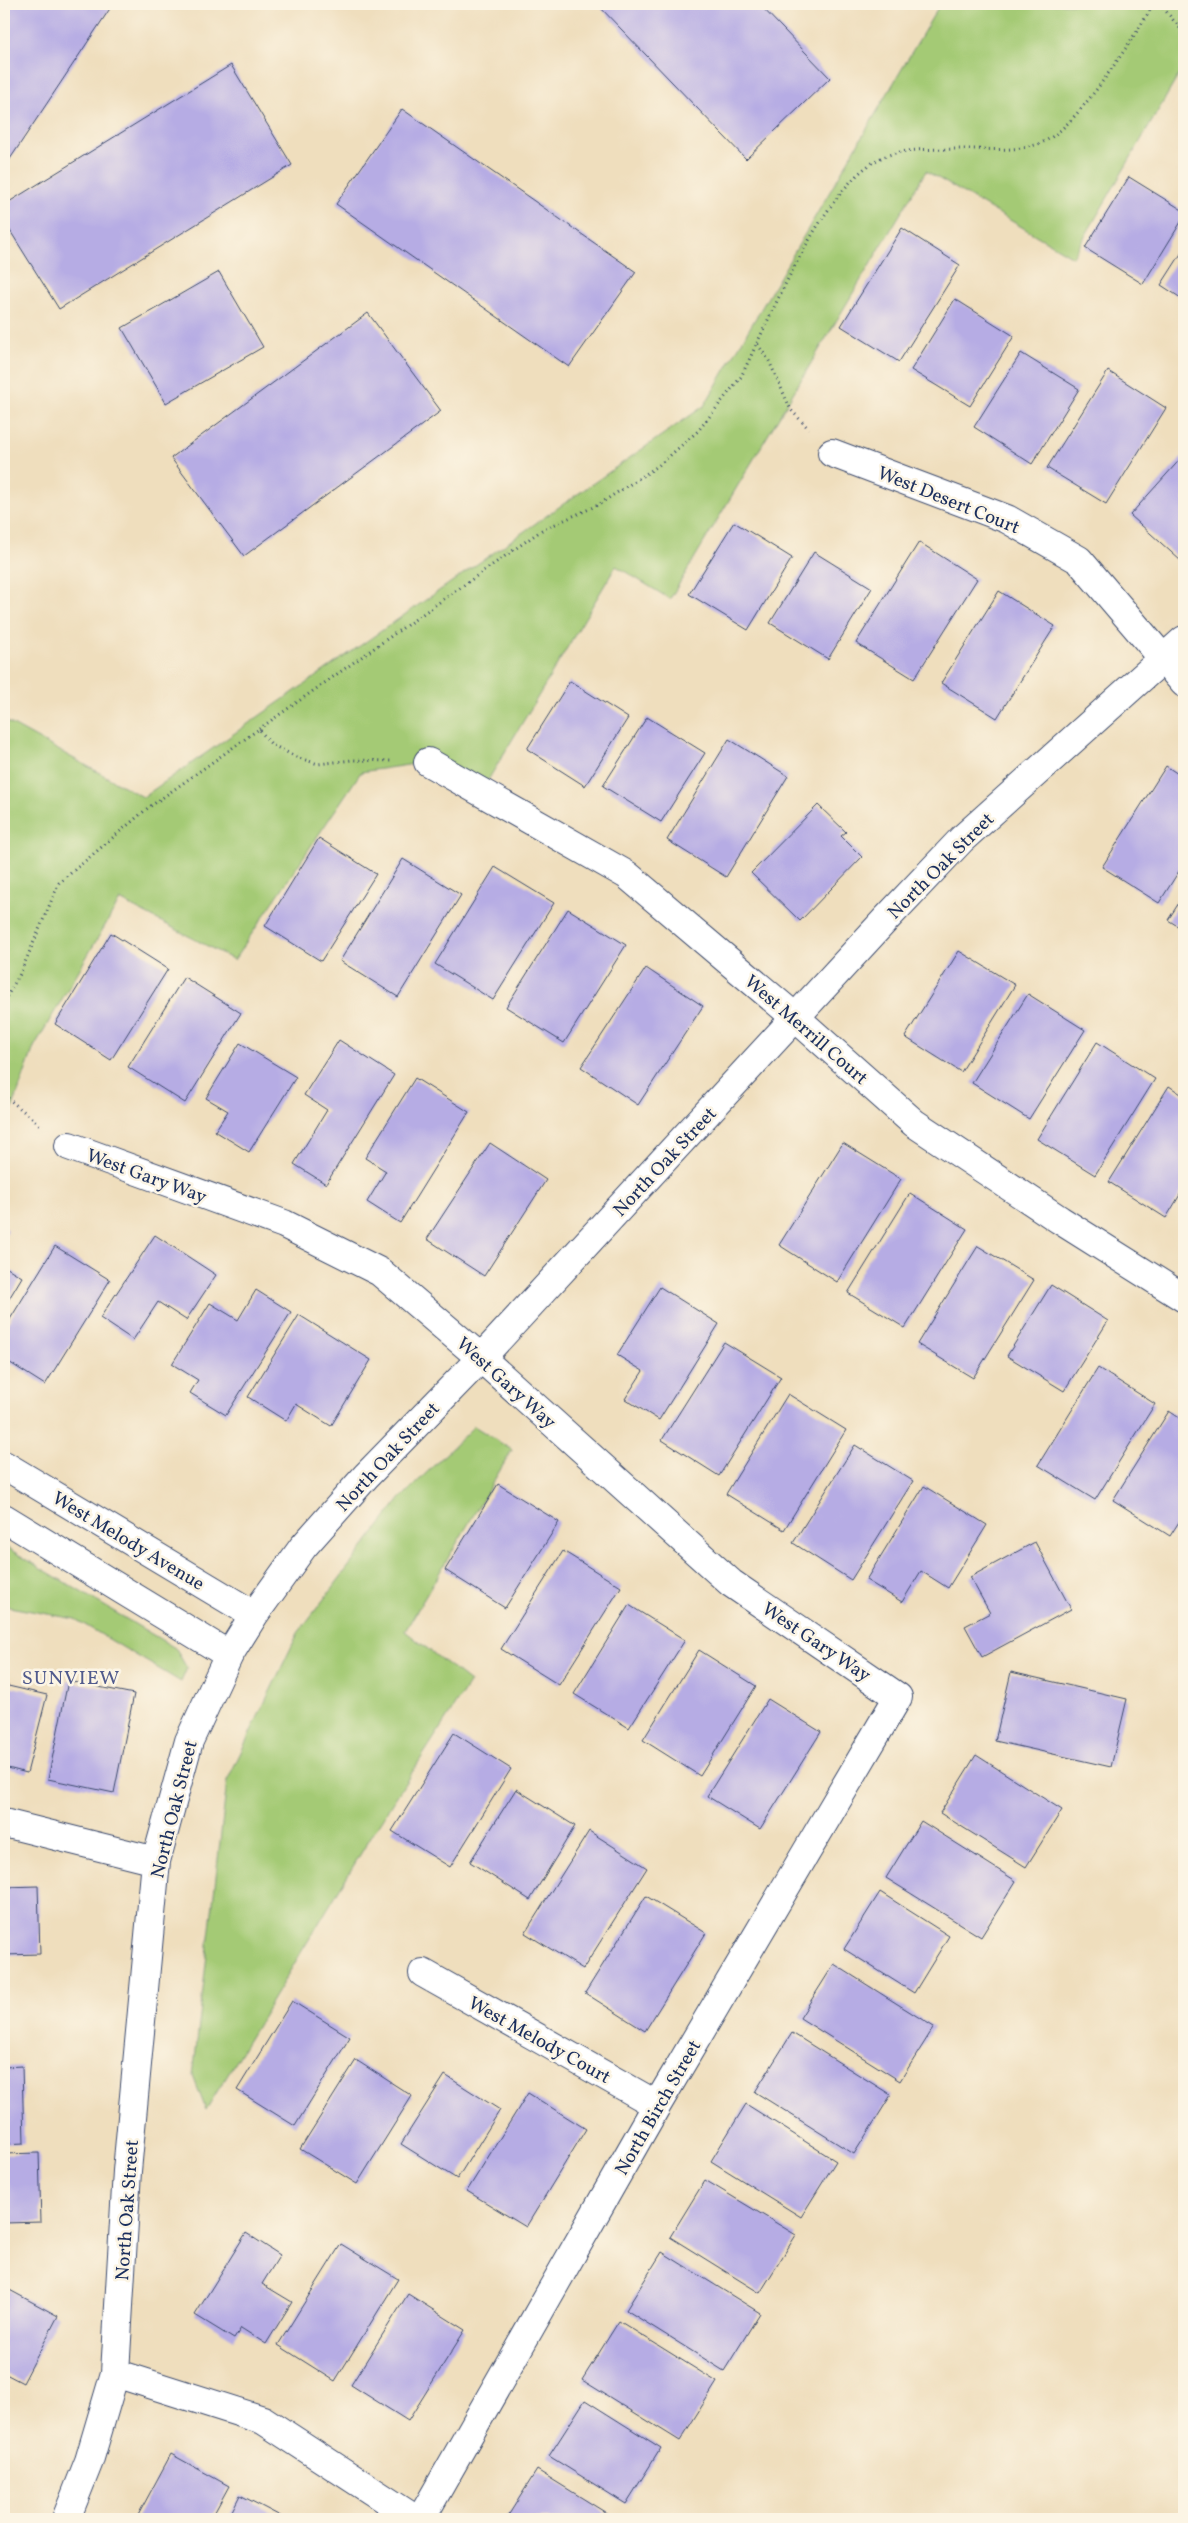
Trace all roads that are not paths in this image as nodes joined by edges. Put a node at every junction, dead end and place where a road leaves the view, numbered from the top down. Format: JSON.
{"nodes":[{"id":1,"x":832,"y":453,"type":"road end"},
{"id":2,"x":1184,"y":640,"type":"edge"},
{"id":3,"x":1163,"y":657,"type":"junction"},
{"id":4,"x":1184,"y":683,"type":"edge"},
{"id":5,"x":428,"y":762,"type":"road end"},
{"id":6,"x":796,"y":1018,"type":"junction"},
{"id":7,"x":69,"y":1146,"type":"road end"},
{"id":8,"x":1184,"y":1298,"type":"edge"},
{"id":9,"x":481,"y":1358,"type":"junction"},
{"id":10,"x":4,"y":1465,"type":"edge"},
{"id":11,"x":4,"y":1518,"type":"edge"},
{"id":12,"x":254,"y":1615,"type":"junction"},
{"id":13,"x":229,"y":1655,"type":"junction"},
{"id":14,"x":898,"y":1697,"type":"joint"},
{"id":15,"x":4,"y":1823,"type":"edge"},
{"id":16,"x":156,"y":1861,"type":"junction"},
{"id":17,"x":423,"y":1972,"type":"dead end"},
{"id":18,"x":658,"y":2105,"type":"junction"},
{"id":19,"x":115,"y":2373,"type":"junction"},
{"id":20,"x":66,"y":2519,"type":"edge"},
{"id":21,"x":415,"y":2519,"type":"edge"},
{"id":22,"x":421,"y":2519,"type":"edge"}],
"edges":[{"from":1,"to":3,"type":"street","name":"West Desert Court"},
{"from":2,"to":3,"type":"street","name":"North Oak Street"},
{"from":3,"to":4,"type":"street","name":"West Desert Court"},
{"from":3,"to":6,"type":"street","name":"North Oak Street"},
{"from":5,"to":6,"type":"street","name":"West Merrill Court"},
{"from":6,"to":8,"type":"street","name":"West Merrill Court"},
{"from":6,"to":9,"type":"street","name":"North Oak Street"},
{"from":7,"to":9,"type":"street","name":"West Gary Way"},
{"from":9,"to":12,"type":"street","name":"North Oak Street"},
{"from":9,"to":14,"type":"street","name":"West Gary Way"},
{"from":10,"to":12,"type":"street","name":"West Melody Avenue"},
{"from":11,"to":13,"type":"street"},
{"from":12,"to":13,"type":"street","name":"North Oak Street"},
{"from":13,"to":16,"type":"street","name":"North Oak Street"},
{"from":14,"to":18,"type":"street","name":"North Birch Street"},
{"from":15,"to":16,"type":"street"},
{"from":16,"to":19,"type":"street","name":"North Oak Street"},
{"from":17,"to":18,"type":"street","name":"West Melody Court"},
{"from":18,"to":22,"type":"street","name":"North Birch Street"},
{"from":19,"to":20,"type":"street","name":"North Oak Street"},
{"from":19,"to":21,"type":"street"}]}
